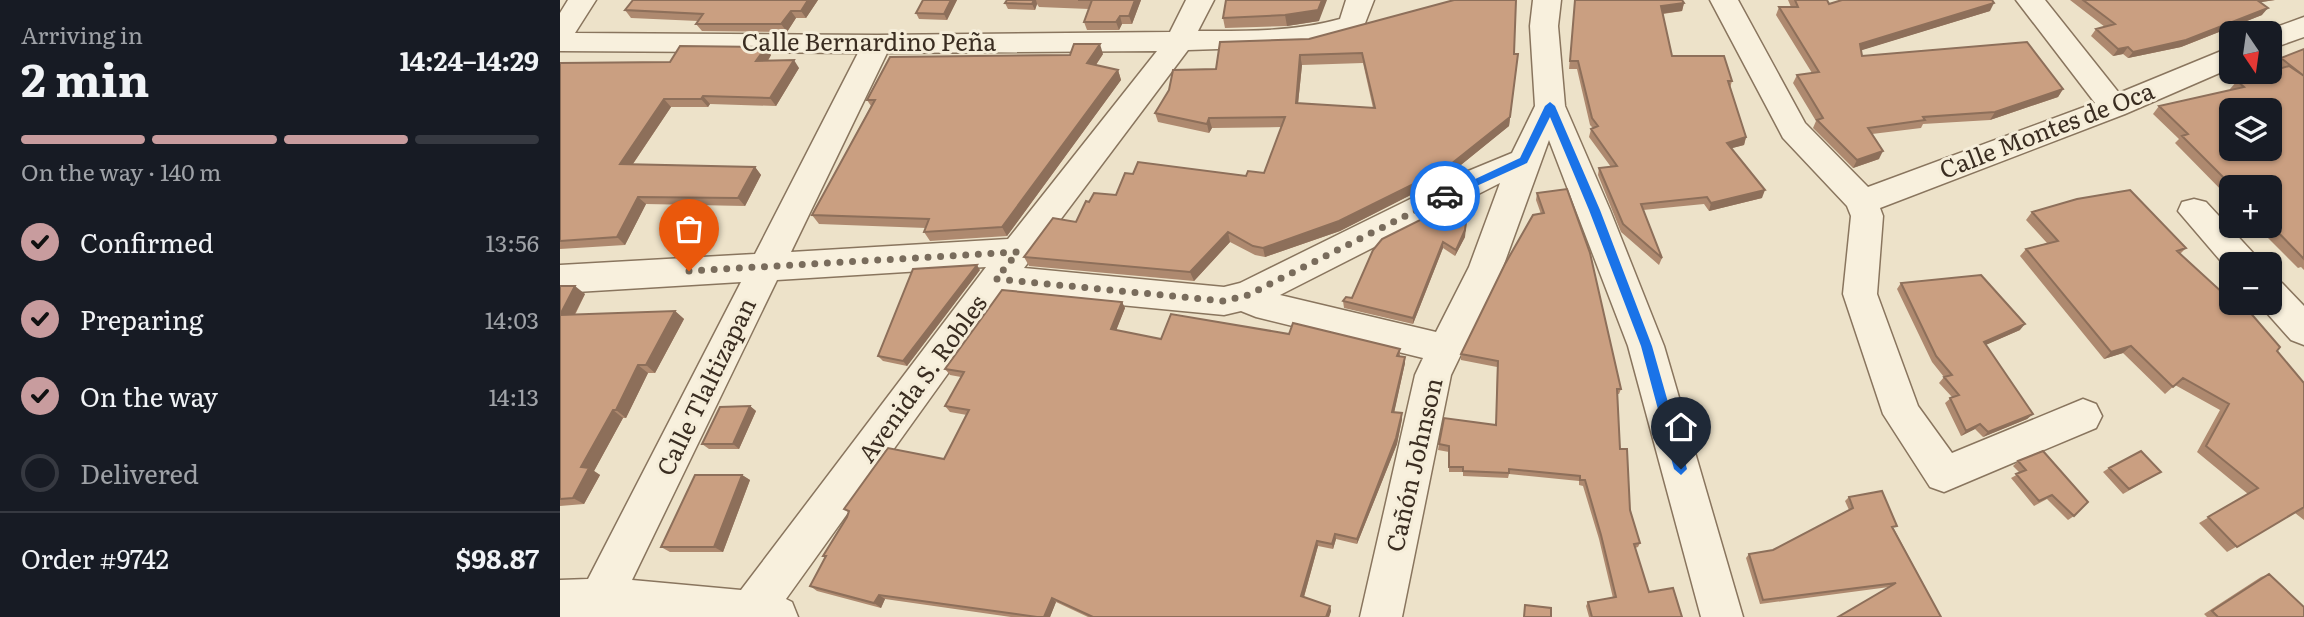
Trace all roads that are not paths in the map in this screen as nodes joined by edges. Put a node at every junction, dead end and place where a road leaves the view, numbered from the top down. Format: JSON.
{"nodes":[{"id":1,"x":582,"y":0,"type":"edge"},
{"id":2,"x":1200,"y":0,"type":"edge"},
{"id":3,"x":1360,"y":0,"type":"edge"},
{"id":4,"x":1547,"y":0,"type":"edge"},
{"id":5,"x":1724,"y":0,"type":"edge"},
{"id":6,"x":2030,"y":0,"type":"edge"},
{"id":7,"x":2304,"y":26,"type":"edge"},
{"id":8,"x":560,"y":35,"type":"edge"},
{"id":9,"x":2282,"y":35,"type":"edge"},
{"id":10,"x":560,"y":42,"type":"edge"},
{"id":11,"x":1178,"y":43,"type":"junction"},
{"id":12,"x":877,"y":44,"type":"junction"},
{"id":13,"x":2219,"y":62,"type":"edge"},
{"id":14,"x":1550,"y":106,"type":"junction"},
{"id":15,"x":2114,"y":107,"type":"junction"},
{"id":16,"x":1524,"y":161,"type":"junction"},
{"id":17,"x":1862,"y":202,"type":"junction"},
{"id":18,"x":2194,"y":211,"type":"dead end"},
{"id":19,"x":1018,"y":252,"type":"junction"},
{"id":20,"x":2232,"y":252,"type":"edge"},
{"id":21,"x":767,"y":267,"type":"junction"},
{"id":22,"x":560,"y":279,"type":"edge"},
{"id":23,"x":996,"y":279,"type":"junction"},
{"id":24,"x":1248,"y":295,"type":"junction"},
{"id":25,"x":2282,"y":306,"type":"edge"},
{"id":26,"x":2304,"y":330,"type":"edge"},
{"id":27,"x":1446,"y":349,"type":"junction"},
{"id":28,"x":2083,"y":416,"type":"dead end"},
{"id":29,"x":560,"y":601,"type":"edge"},
{"id":30,"x":597,"y":608,"type":"edge"},
{"id":31,"x":758,"y":616,"type":"edge"},
{"id":32,"x":1381,"y":617,"type":"edge"},
{"id":33,"x":1722,"y":617,"type":"edge"}],
"edges":[{"from":1,"to":8,"type":"street"},
{"from":2,"to":11,"type":"street","name":"Avenida S. Robles"},
{"from":3,"to":11,"type":"street","name":"Calle Bernardino Peña"},
{"from":4,"to":14,"type":"street"},
{"from":5,"to":17,"type":"street"},
{"from":6,"to":15,"type":"street"},
{"from":7,"to":9,"type":"street"},
{"from":10,"to":12,"type":"street","name":"Calle Bernardino Peña"},
{"from":11,"to":12,"type":"street","name":"Calle Bernardino Peña"},
{"from":11,"to":19,"type":"street","name":"Avenida S. Robles"},
{"from":12,"to":21,"type":"street","name":"Calle Tlaltizapan"},
{"from":13,"to":15,"type":"street","name":"Calle Montes de Oca"},
{"from":14,"to":16,"type":"street","name":"Cañón Johnson"},
{"from":14,"to":33,"type":"street"},
{"from":15,"to":17,"type":"street","name":"Calle Montes de Oca"},
{"from":16,"to":24,"type":"street"},
{"from":16,"to":27,"type":"street","name":"Cañón Johnson"},
{"from":17,"to":28,"type":"street"},
{"from":18,"to":20,"type":"street"},
{"from":19,"to":21,"type":"street"},
{"from":19,"to":23,"type":"street","name":"Avenida S. Robles"},
{"from":21,"to":22,"type":"street"},
{"from":21,"to":30,"type":"street","name":"Calle Tlaltizapan"},
{"from":23,"to":24,"type":"street"},
{"from":23,"to":31,"type":"street","name":"Avenida S. Robles"},
{"from":24,"to":27,"type":"street"},
{"from":25,"to":26,"type":"street"},
{"from":27,"to":32,"type":"street","name":"Cañón Johnson"},
{"from":29,"to":30,"type":"street"},
{"from":30,"to":31,"type":"street"}]}
